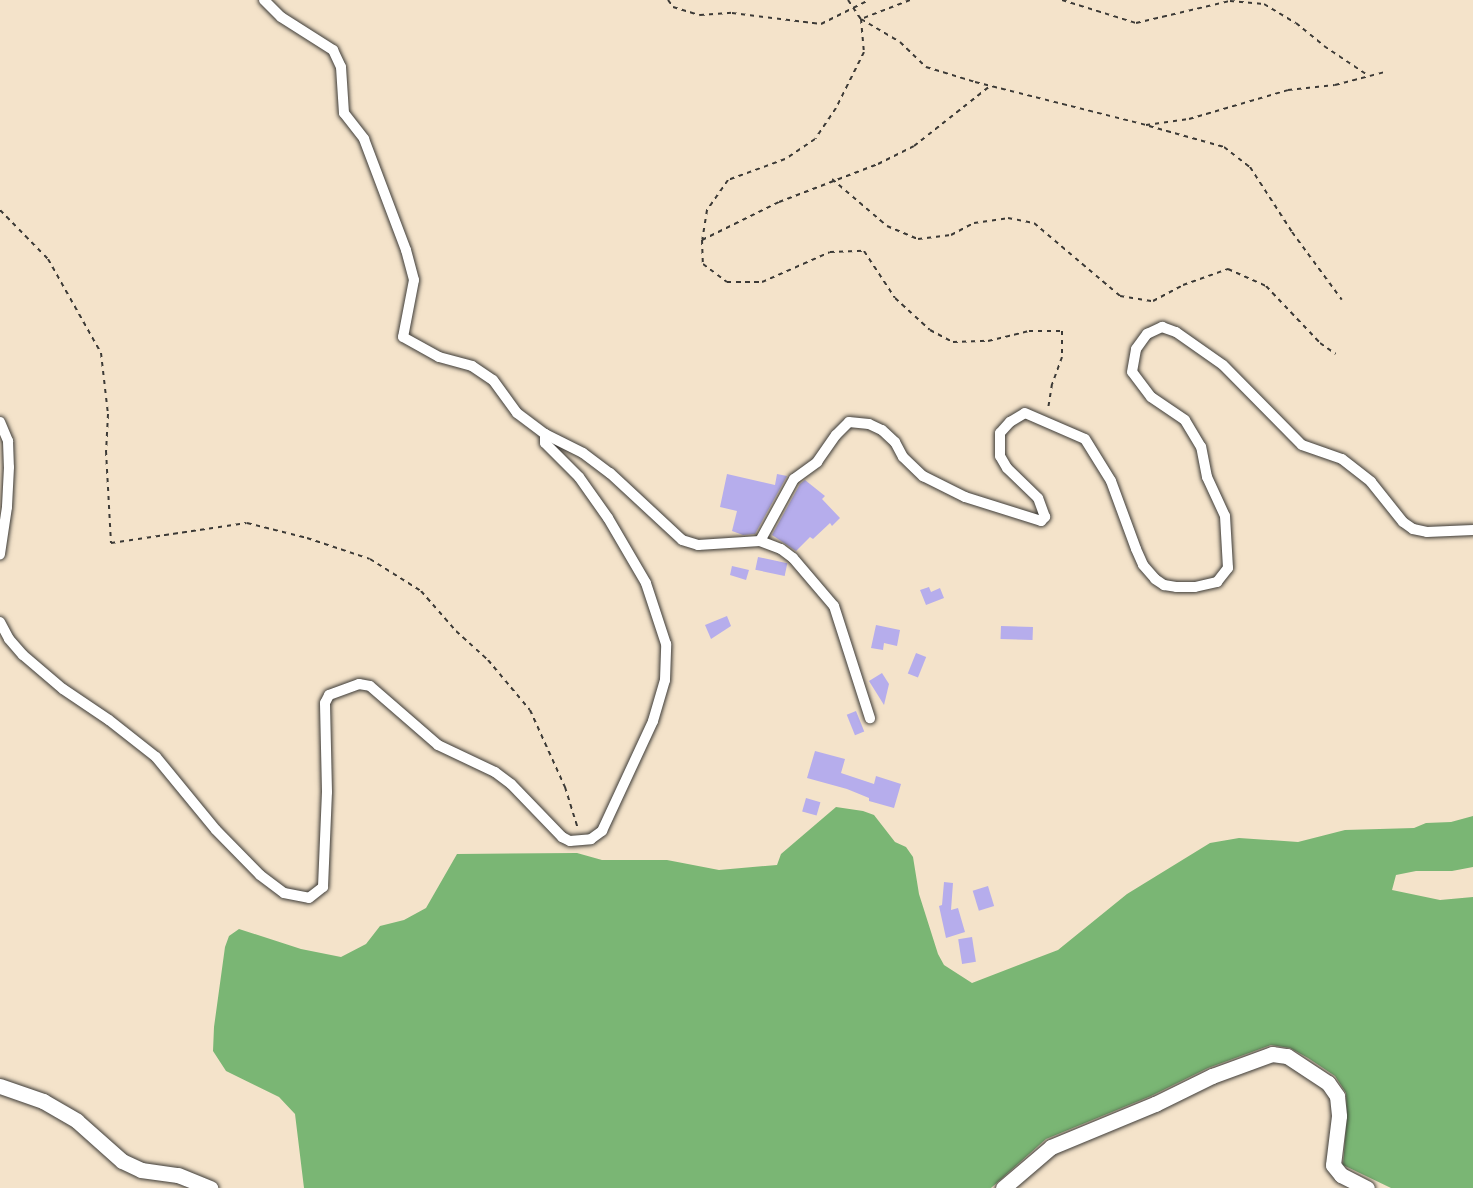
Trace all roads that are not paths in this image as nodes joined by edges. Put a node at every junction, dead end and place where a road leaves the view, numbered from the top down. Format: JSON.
{"nodes":[{"id":1,"x":264,"y":0,"type":"edge"},
{"id":2,"x":0,"y":422,"type":"edge"},
{"id":3,"x":544,"y":434,"type":"junction"},
{"id":4,"x":1473,"y":530,"type":"edge"},
{"id":5,"x":760,"y":541,"type":"junction"},
{"id":6,"x":0,"y":554,"type":"edge"},
{"id":7,"x":0,"y":622,"type":"edge"},
{"id":8,"x":870,"y":718,"type":"dead end"},
{"id":9,"x":0,"y":1086,"type":"edge"},
{"id":10,"x":210,"y":1188,"type":"edge"},
{"id":11,"x":1003,"y":1188,"type":"edge"},
{"id":12,"x":1367,"y":1188,"type":"edge"}],
"edges":[{"from":1,"to":3,"type":"street"},
{"from":2,"to":6,"type":"street"},
{"from":3,"to":5,"type":"street"},
{"from":3,"to":7,"type":"street"},
{"from":4,"to":5,"type":"street"},
{"from":5,"to":8,"type":"street"},
{"from":9,"to":10,"type":"street"},
{"from":11,"to":12,"type":"street"}]}
